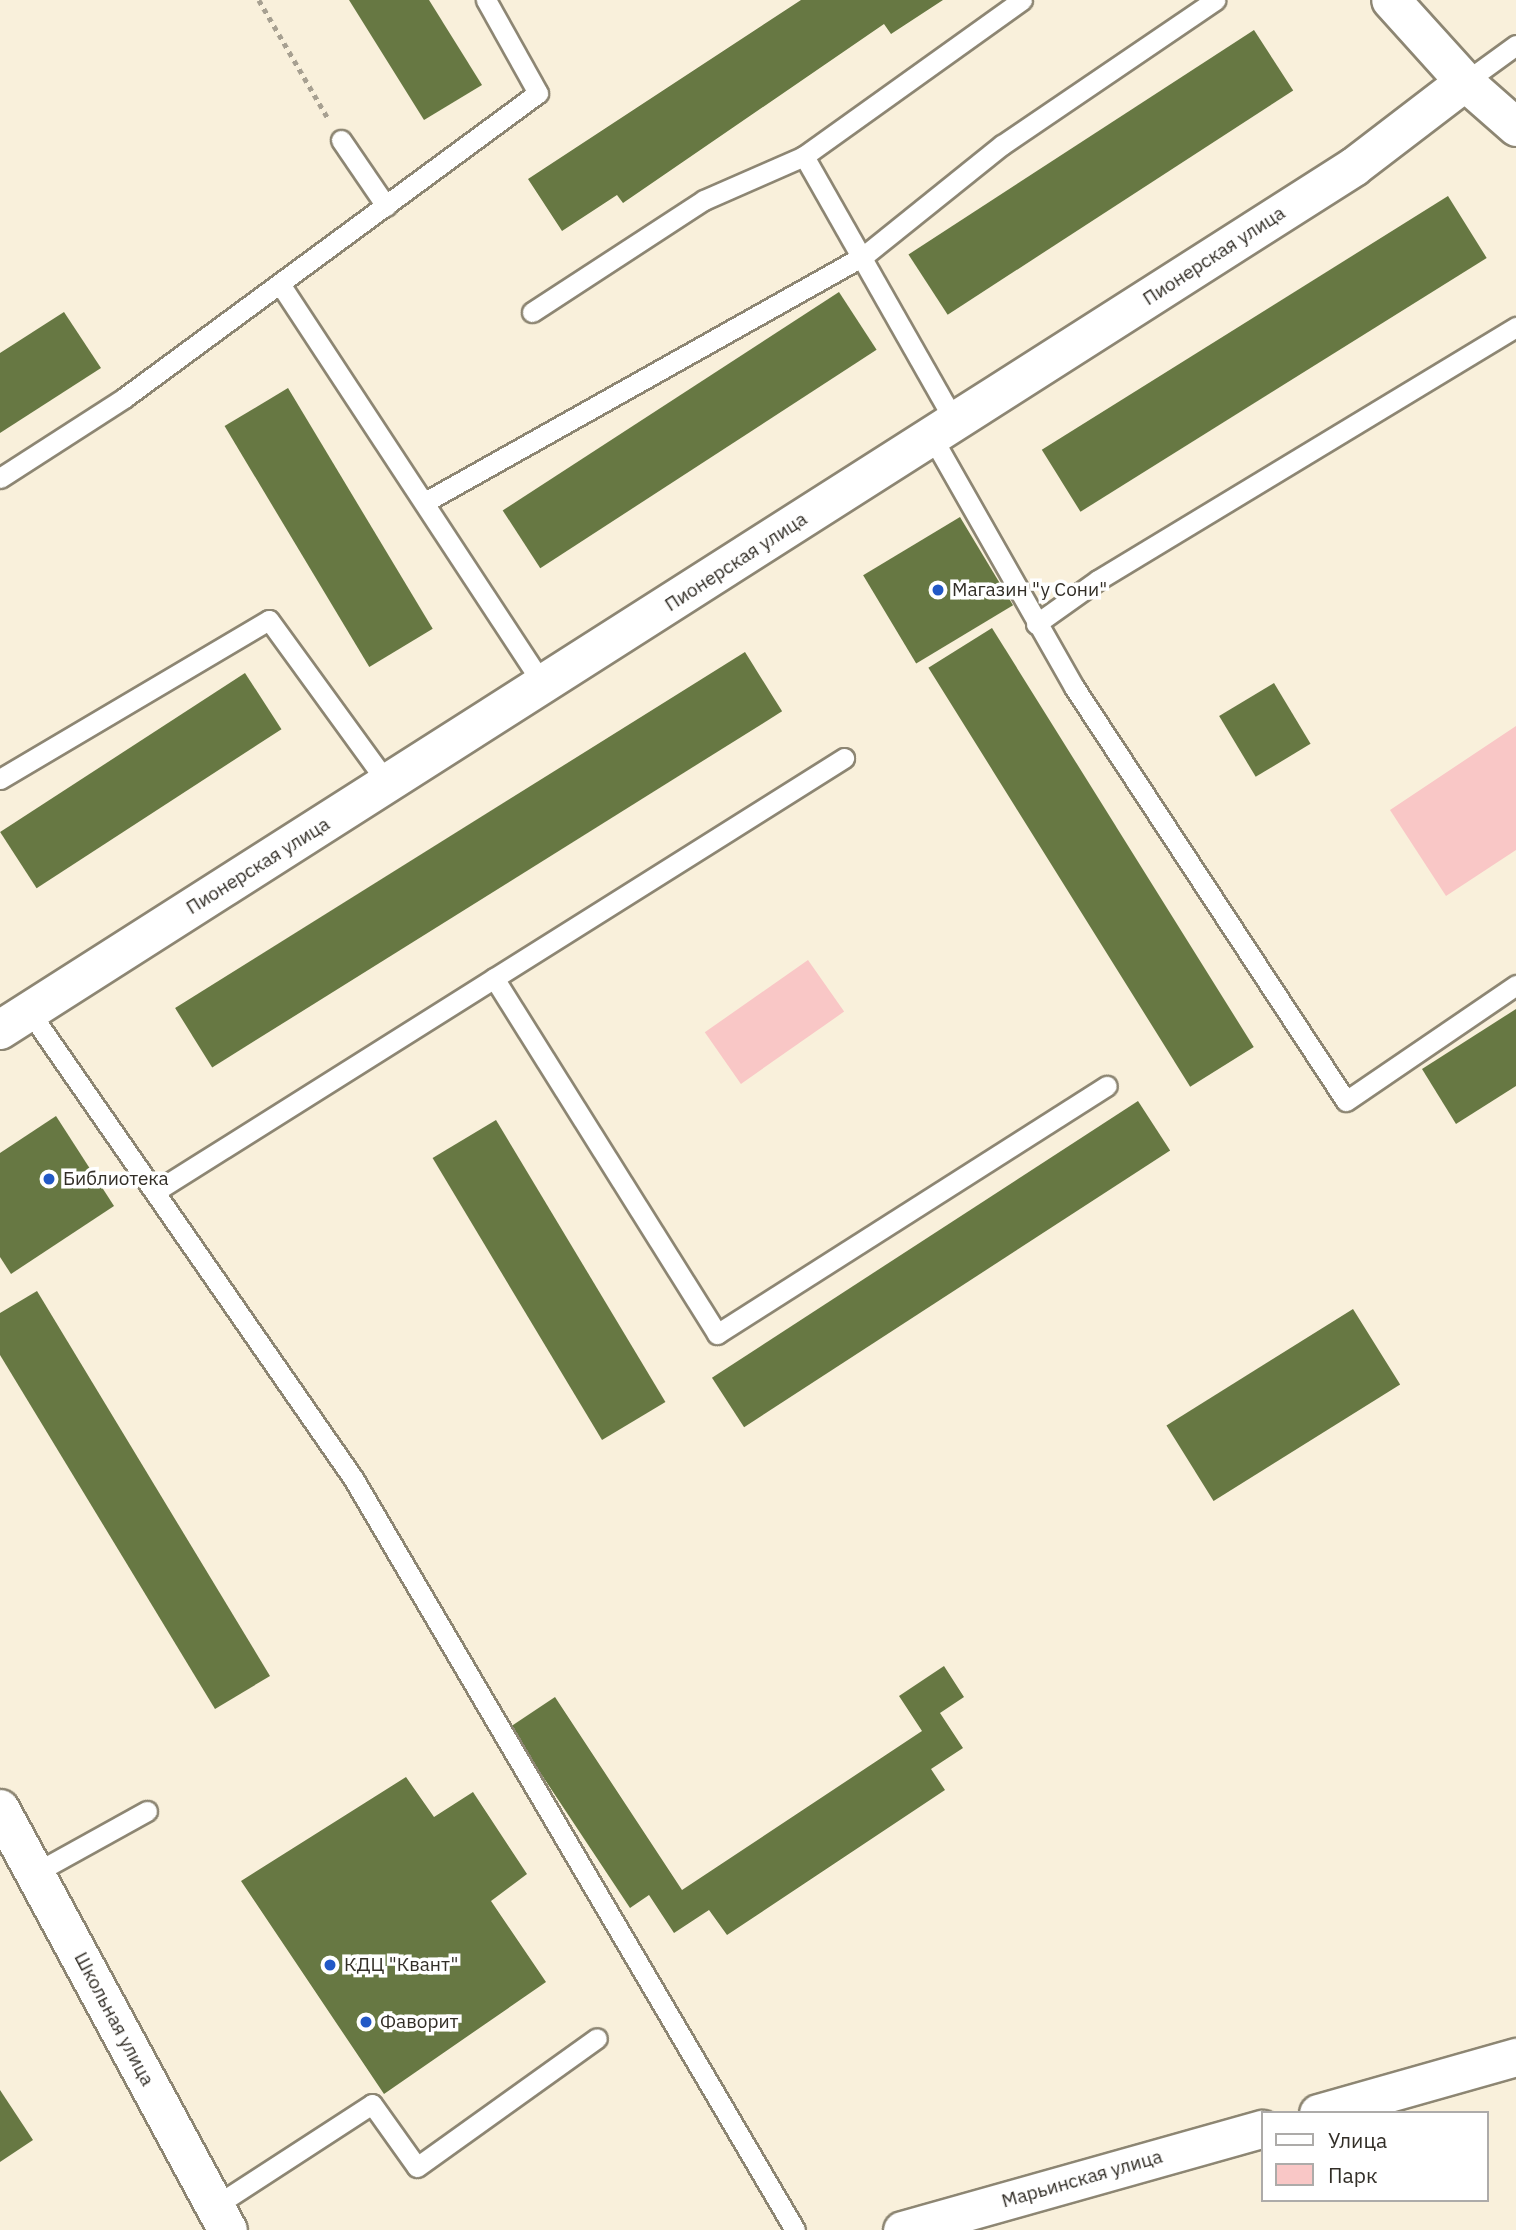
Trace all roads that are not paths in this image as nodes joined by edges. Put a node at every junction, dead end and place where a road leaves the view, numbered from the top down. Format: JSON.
{"nodes":[{"id":1,"x":486,"y":0,"type":"edge"},
{"id":2,"x":1022,"y":0,"type":"edge"},
{"id":3,"x":1215,"y":0,"type":"edge"},
{"id":4,"x":1391,"y":0,"type":"edge"},
{"id":5,"x":1516,"y":45,"type":"edge"},
{"id":6,"x":1465,"y":82,"type":"junction"},
{"id":7,"x":1516,"y":127,"type":"edge"},
{"id":8,"x":341,"y":140,"type":"road end"},
{"id":9,"x":804,"y":156,"type":"junction"},
{"id":10,"x":386,"y":206,"type":"junction"},
{"id":11,"x":865,"y":255,"type":"junction"},
{"id":12,"x":280,"y":284,"type":"junction"},
{"id":13,"x":532,"y":312,"type":"dead end"},
{"id":14,"x":1516,"y":327,"type":"edge"},
{"id":15,"x":944,"y":429,"type":"junction"},
{"id":16,"x":0,"y":478,"type":"edge"},
{"id":17,"x":425,"y":502,"type":"junction"},
{"id":18,"x":1037,"y":624,"type":"junction"},
{"id":19,"x":544,"y":685,"type":"junction"},
{"id":20,"x":844,"y":758,"type":"dead end"},
{"id":21,"x":0,"y":779,"type":"edge"},
{"id":22,"x":388,"y":784,"type":"junction"},
{"id":23,"x":494,"y":978,"type":"junction"},
{"id":24,"x":1516,"y":985,"type":"edge"},
{"id":25,"x":15,"y":1021,"type":"edge"},
{"id":26,"x":1107,"y":1086,"type":"dead end"},
{"id":27,"x":156,"y":1191,"type":"junction"},
{"id":28,"x":0,"y":1809,"type":"edge"},
{"id":29,"x":147,"y":1811,"type":"dead end"},
{"id":30,"x":35,"y":1873,"type":"junction"},
{"id":31,"x":597,"y":2038,"type":"dead end"},
{"id":32,"x":1516,"y":2057,"type":"edge"},
{"id":33,"x":1325,"y":2111,"type":"edge"},
{"id":34,"x":1260,"y":2130,"type":"edge"},
{"id":35,"x":222,"y":2218,"type":"edge"},
{"id":36,"x":795,"y":2230,"type":"edge"},
{"id":37,"x":902,"y":2230,"type":"edge"}],
"edges":[{"from":1,"to":10,"type":"lane"},
{"from":2,"to":9,"type":"lane"},
{"from":3,"to":11,"type":"lane"},
{"from":4,"to":6,"type":"street"},
{"from":5,"to":6,"type":"lane"},
{"from":6,"to":7,"type":"street"},
{"from":6,"to":15,"type":"street","name":"Пионерская улица"},
{"from":8,"to":10,"type":"lane"},
{"from":9,"to":11,"type":"lane"},
{"from":9,"to":13,"type":"lane"},
{"from":10,"to":12,"type":"lane"},
{"from":11,"to":15,"type":"lane"},
{"from":11,"to":17,"type":"lane"},
{"from":12,"to":16,"type":"lane"},
{"from":12,"to":17,"type":"lane"},
{"from":14,"to":18,"type":"lane"},
{"from":15,"to":18,"type":"lane"},
{"from":15,"to":19,"type":"street","name":"Пионерская улица"},
{"from":17,"to":19,"type":"lane"},
{"from":18,"to":24,"type":"lane"},
{"from":19,"to":22,"type":"street","name":"Пионерская улица"},
{"from":20,"to":23,"type":"lane"},
{"from":21,"to":22,"type":"lane"},
{"from":22,"to":25,"type":"street","name":"Пионерская улица"},
{"from":23,"to":26,"type":"lane"},
{"from":23,"to":27,"type":"lane"},
{"from":25,"to":27,"type":"lane"},
{"from":27,"to":36,"type":"lane"},
{"from":28,"to":30,"type":"street","name":"Школьная улица"},
{"from":29,"to":30,"type":"lane"},
{"from":30,"to":35,"type":"street","name":"Школьная улица"},
{"from":31,"to":35,"type":"lane"},
{"from":32,"to":33,"type":"street"},
{"from":34,"to":37,"type":"street","name":"Марьинская улица"}]}
